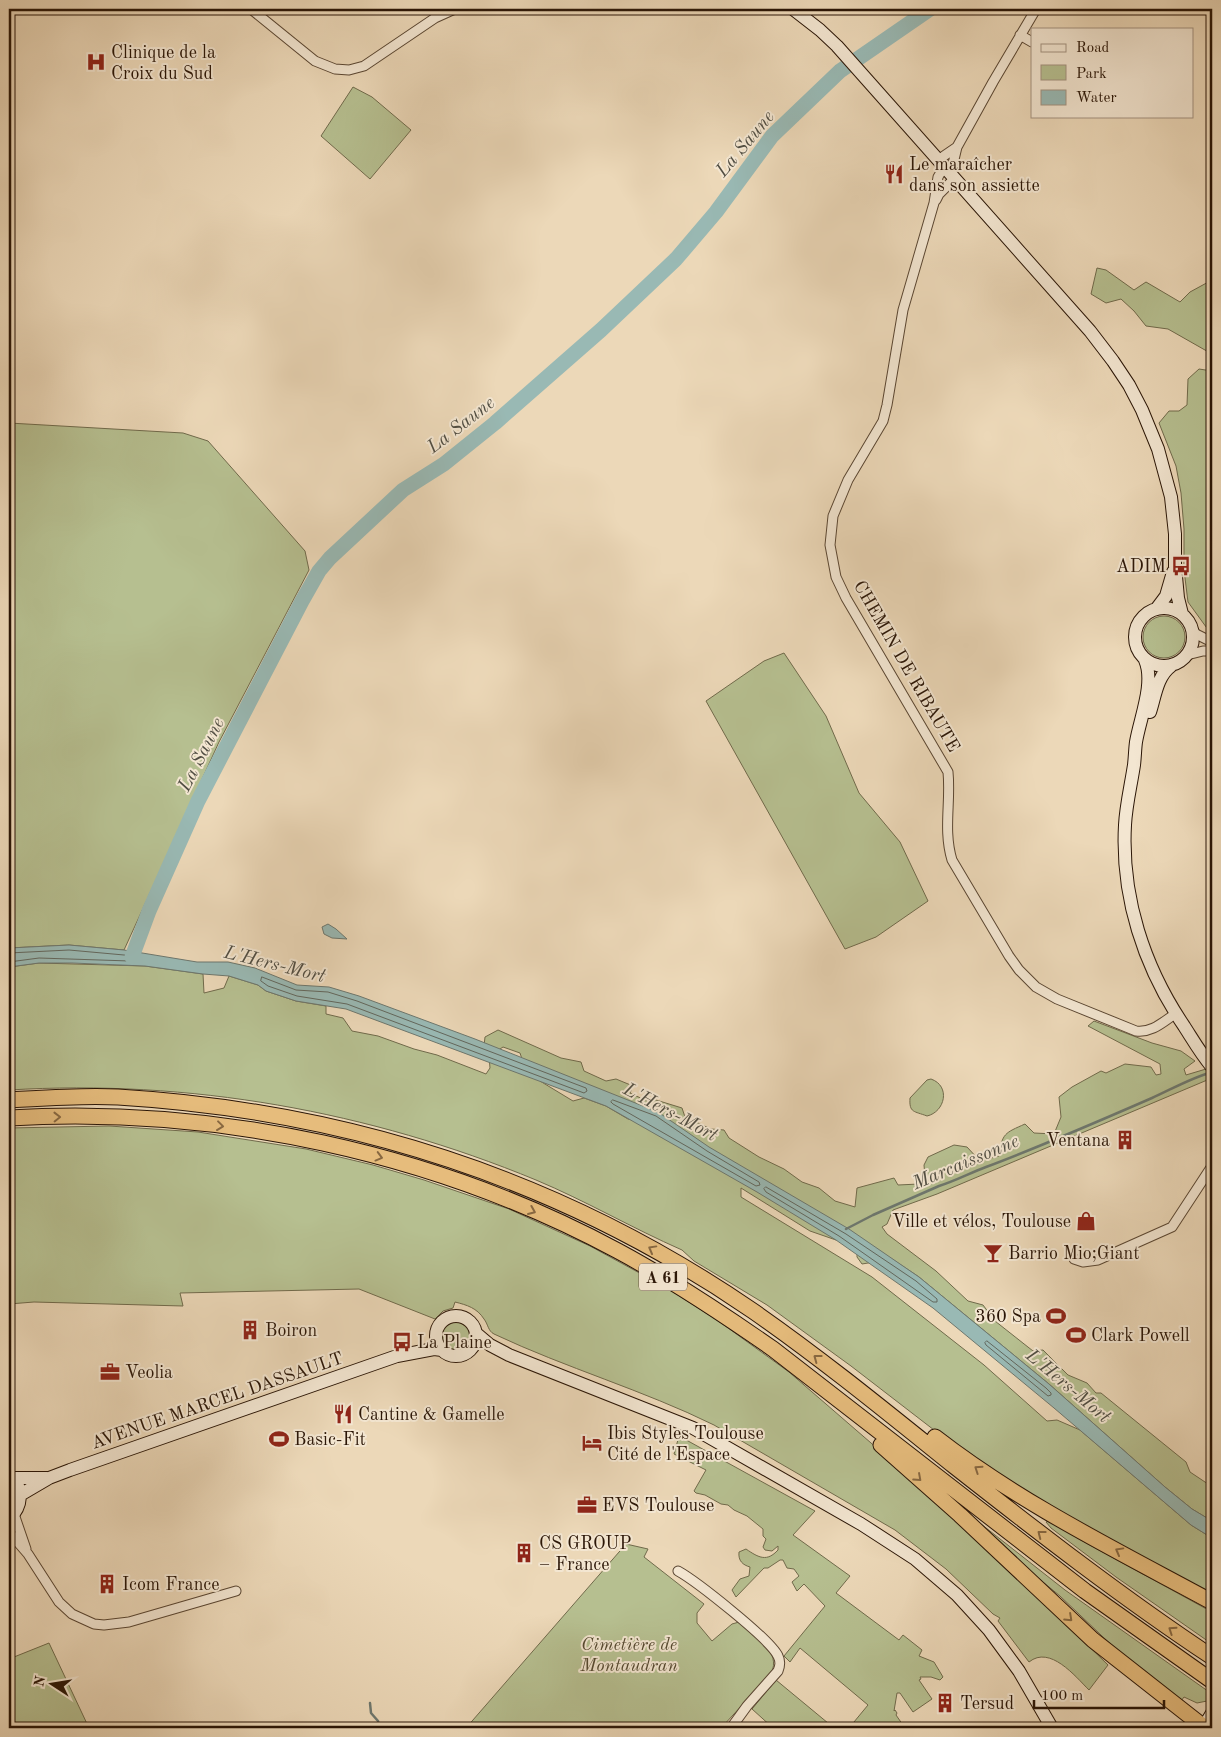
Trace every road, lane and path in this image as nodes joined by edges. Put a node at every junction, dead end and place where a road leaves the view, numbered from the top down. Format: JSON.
{"nodes":[{"id":1,"x":251,"y":9,"type":"edge"},
{"id":2,"x":455,"y":9,"type":"edge"},
{"id":3,"x":793,"y":9,"type":"edge"},
{"id":4,"x":1036,"y":9,"type":"edge"},
{"id":5,"x":1020,"y":35,"type":"junction"},
{"id":6,"x":1031,"y":41,"type":"edge"},
{"id":7,"x":957,"y":147,"type":"junction"},
{"id":8,"x":946,"y":169,"type":"junction"},
{"id":9,"x":934,"y":203,"type":"junction"},
{"id":10,"x":1175,"y":566,"type":"junction"},
{"id":11,"x":1157,"y":608,"type":"junction"},
{"id":12,"x":1182,"y":614,"type":"junction"},
{"id":13,"x":1192,"y":629,"type":"junction"},
{"id":14,"x":1212,"y":642,"type":"edge"},
{"id":15,"x":1212,"y":651,"type":"edge"},
{"id":16,"x":1187,"y":655,"type":"junction"},
{"id":17,"x":1145,"y":660,"type":"junction"},
{"id":18,"x":1171,"y":666,"type":"junction"},
{"id":19,"x":1134,"y":765,"type":"junction"},
{"id":20,"x":1175,"y":1014,"type":"junction"},
{"id":21,"x":1211,"y":1062,"type":"edge"},
{"id":22,"x":9,"y":1100,"type":"edge"},
{"id":23,"x":9,"y":1118,"type":"edge"},
{"id":24,"x":1212,"y":1166,"type":"edge"},
{"id":25,"x":1074,"y":1259,"type":"dead end"},
{"id":26,"x":436,"y":1332,"type":"junction"},
{"id":27,"x":476,"y":1334,"type":"junction"},
{"id":28,"x":472,"y":1349,"type":"junction"},
{"id":29,"x":442,"y":1350,"type":"junction"},
{"id":30,"x":509,"y":1355,"type":"junction"},
{"id":31,"x":397,"y":1356,"type":"junction"},
{"id":32,"x":843,"y":1378,"type":"junction"},
{"id":33,"x":877,"y":1430,"type":"junction"},
{"id":34,"x":11,"y":1477,"type":"edge"},
{"id":35,"x":49,"y":1478,"type":"junction"},
{"id":36,"x":20,"y":1495,"type":"junction"},
{"id":37,"x":12,"y":1516,"type":"edge"},
{"id":38,"x":9,"y":1532,"type":"edge"},
{"id":39,"x":28,"y":1554,"type":"junction"},
{"id":40,"x":678,"y":1570,"type":"dead end"},
{"id":41,"x":236,"y":1591,"type":"dead end"},
{"id":42,"x":1212,"y":1602,"type":"edge"},
{"id":43,"x":1212,"y":1657,"type":"edge"},
{"id":44,"x":1118,"y":1661,"type":"junction"},
{"id":45,"x":1212,"y":1681,"type":"edge"},
{"id":46,"x":1212,"y":1713,"type":"edge"},
{"id":47,"x":731,"y":1728,"type":"edge"},
{"id":48,"x":1052,"y":1728,"type":"edge"},
{"id":49,"x":1188,"y":1728,"type":"edge"},
{"id":50,"x":1204,"y":1728,"type":"edge"}],
"edges":[{"from":1,"to":2,"type":"street"},
{"from":3,"to":8,"type":"main road"},
{"from":4,"to":5,"type":"street"},
{"from":5,"to":6,"type":"street"},
{"from":5,"to":7,"type":"street"},
{"from":7,"to":8,"type":"street"},
{"from":7,"to":8,"type":"street"},
{"from":8,"to":9,"type":"street","name":"CHEMIN DE RIBAUTE"},
{"from":8,"to":9,"type":"street","name":"CHEMIN DE RIBAUTE"},
{"from":8,"to":10,"type":"main road"},
{"from":9,"to":20,"type":"street","name":"CHEMIN DE RIBAUTE"},
{"from":10,"to":11,"type":"main road"},
{"from":10,"to":12,"type":"main road"},
{"from":11,"to":12,"type":"main road"},
{"from":11,"to":17,"type":"main road"},
{"from":12,"to":13,"type":"main road"},
{"from":13,"to":14,"type":"street"},
{"from":13,"to":16,"type":"main road"},
{"from":15,"to":16,"type":"street"},
{"from":16,"to":18,"type":"main road"},
{"from":17,"to":18,"type":"main road"},
{"from":17,"to":19,"type":"main road"},
{"from":18,"to":19,"type":"main road"},
{"from":19,"to":20,"type":"main road"},
{"from":20,"to":21,"type":"main road"},
{"from":32,"to":22,"type":"highway","number":"A 61","one_way":true},
{"from":23,"to":33,"type":"highway","number":"A 61","one_way":true},
{"from":24,"to":25,"type":"street"},
{"from":26,"to":27,"type":"main road","name":"AVENUE MARCEL DASSAULT"},
{"from":26,"to":29,"type":"main road"},
{"from":26,"to":31,"type":"main road","name":"AVENUE MARCEL DASSAULT"},
{"from":27,"to":28,"type":"main road"},
{"from":27,"to":30,"type":"main road","name":"AVENUE MARCEL DASSAULT"},
{"from":28,"to":29,"type":"main road","name":"AVENUE MARCEL DASSAULT"},
{"from":28,"to":30,"type":"main road","name":"AVENUE MARCEL DASSAULT"},
{"from":29,"to":31,"type":"main road","name":"AVENUE MARCEL DASSAULT"},
{"from":30,"to":48,"type":"main road","name":"AVENUE MARCEL DASSAULT"},
{"from":31,"to":35,"type":"main road","name":"AVENUE MARCEL DASSAULT"},
{"from":42,"to":32,"type":"highway","one_way":true},
{"from":43,"to":32,"type":"highway","number":"A 61","one_way":true},
{"from":33,"to":44,"type":"highway","one_way":true},
{"from":33,"to":45,"type":"highway","number":"A 61"},
{"from":34,"to":35,"type":"main road","name":"AVENUE MARCEL DASSAULT"},
{"from":34,"to":36,"type":"main road","name":"AVENUE MARCEL DASSAULT"},
{"from":35,"to":36,"type":"main road","name":"AVENUE MARCEL DASSAULT"},
{"from":36,"to":37,"type":"main road"},
{"from":37,"to":39,"type":"street"},
{"from":38,"to":39,"type":"street"},
{"from":39,"to":41,"type":"street"},
{"from":40,"to":47,"type":"street"},
{"from":44,"to":49,"type":"highway"},
{"from":44,"to":50,"type":"highway"},
{"from":46,"to":50,"type":"main road"}]}
